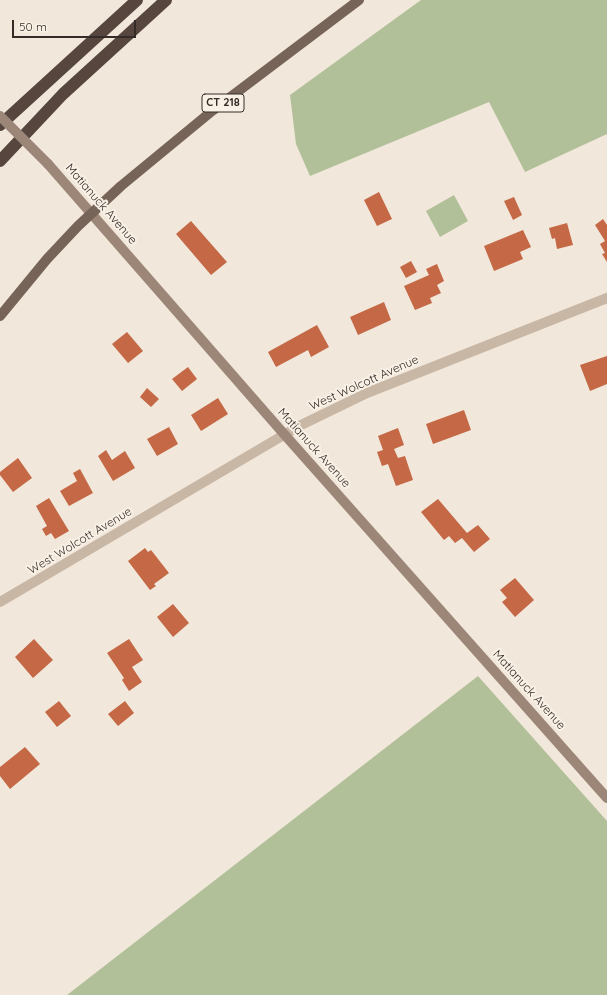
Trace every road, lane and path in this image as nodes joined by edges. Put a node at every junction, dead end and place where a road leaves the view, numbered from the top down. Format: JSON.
{"nodes":[{"id":1,"x":137,"y":0,"type":"edge"},
{"id":2,"x":166,"y":0,"type":"edge"},
{"id":3,"x":359,"y":0,"type":"edge"},
{"id":4,"x":0,"y":116,"type":"edge"},
{"id":5,"x":0,"y":125,"type":"edge"},
{"id":6,"x":0,"y":161,"type":"edge"},
{"id":7,"x":92,"y":213,"type":"junction"},
{"id":8,"x":607,"y":298,"type":"edge"},
{"id":9,"x":0,"y":316,"type":"edge"},
{"id":10,"x":284,"y":434,"type":"junction"},
{"id":11,"x":0,"y":602,"type":"edge"},
{"id":12,"x":607,"y":798,"type":"edge"}],
"edges":[{"from":1,"to":5,"type":"highway"},
{"from":2,"to":6,"type":"highway"},
{"from":3,"to":7,"type":"main road","number":"CT 218"},
{"from":4,"to":7,"type":"street","name":"Matianuck Avenue","bridge":true},
{"from":7,"to":9,"type":"main road","number":"CT 218"},
{"from":7,"to":10,"type":"street","name":"Matianuck Avenue"},
{"from":8,"to":10,"type":"street","name":"West Wolcott Avenue"},
{"from":10,"to":11,"type":"street","name":"West Wolcott Avenue"},
{"from":10,"to":12,"type":"street","name":"Matianuck Avenue"}]}
